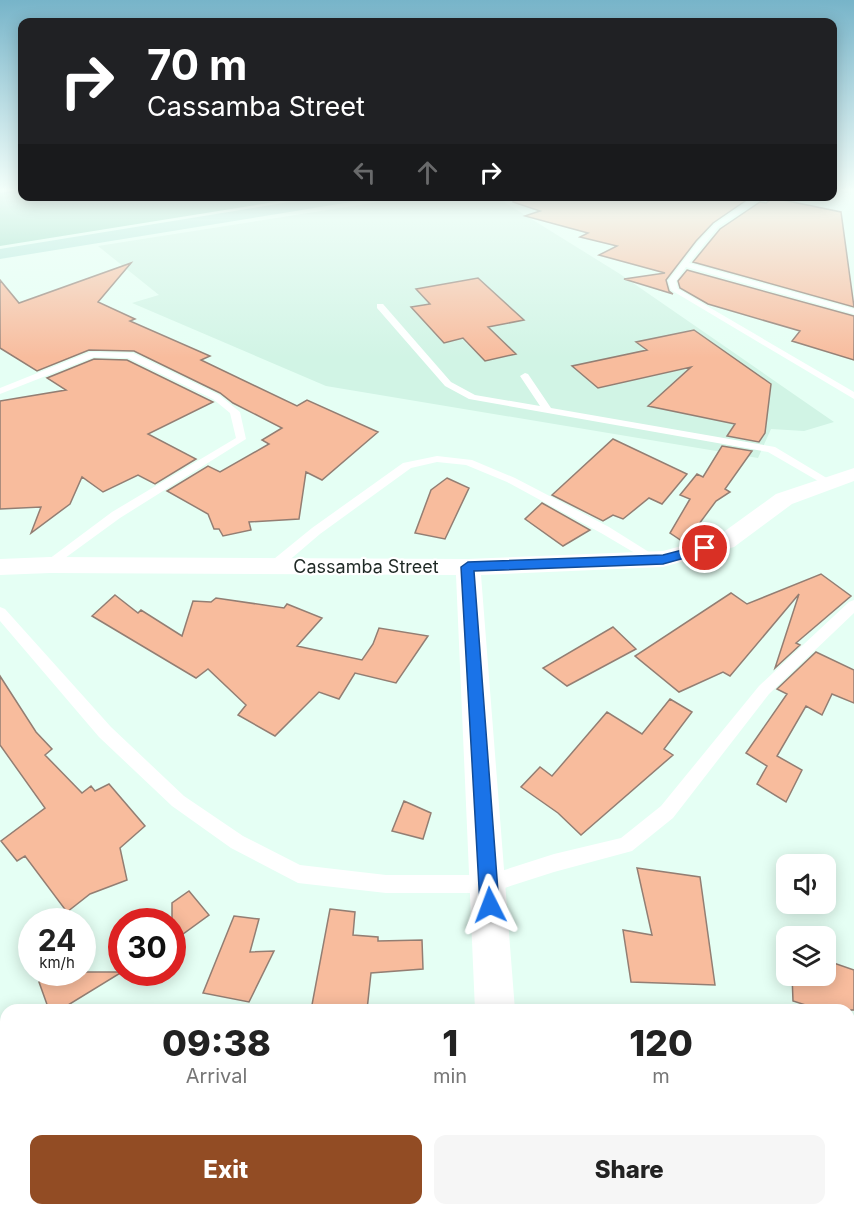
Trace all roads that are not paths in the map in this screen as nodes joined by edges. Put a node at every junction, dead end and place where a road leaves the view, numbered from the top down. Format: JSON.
{"nodes":[{"id":1,"x":58,"y":245,"type":"edge"},
{"id":2,"x":699,"y":245,"type":"edge"},
{"id":3,"x":0,"y":254,"type":"edge"},
{"id":4,"x":685,"y":264,"type":"junction"},
{"id":5,"x":380,"y":306,"type":"dead end"},
{"id":6,"x":854,"y":312,"type":"edge"},
{"id":7,"x":525,"y":376,"type":"dead end"},
{"id":8,"x":0,"y":391,"type":"edge"},
{"id":9,"x":854,"y":396,"type":"edge"},
{"id":10,"x":547,"y":409,"type":"junction"},
{"id":11,"x":854,"y":474,"type":"edge"},
{"id":12,"x":829,"y":483,"type":"junction"},
{"id":13,"x":654,"y":560,"type":"junction"},
{"id":14,"x":50,"y":565,"type":"junction"},
{"id":15,"x":0,"y":567,"type":"edge"},
{"id":16,"x":274,"y":567,"type":"junction"},
{"id":17,"x":468,"y":567,"type":"junction"},
{"id":18,"x":854,"y":605,"type":"edge"},
{"id":19,"x":0,"y":612,"type":"edge"},
{"id":20,"x":489,"y":884,"type":"junction"},
{"id":21,"x":495,"y":1004,"type":"edge"}],
"edges":[{"from":1,"to":3,"type":"street"},
{"from":2,"to":4,"type":"lane"},
{"from":4,"to":6,"type":"lane"},
{"from":4,"to":9,"type":"lane"},
{"from":5,"to":10,"type":"lane"},
{"from":7,"to":10,"type":"lane"},
{"from":8,"to":14,"type":"lane"},
{"from":10,"to":12,"type":"lane"},
{"from":11,"to":12,"type":"street","name":"Cassamba Street"},
{"from":12,"to":13,"type":"street","name":"Cassamba Street"},
{"from":13,"to":16,"type":"lane"},
{"from":13,"to":17,"type":"street","name":"Cassamba Street"},
{"from":14,"to":15,"type":"street","name":"Cassamba Street"},
{"from":14,"to":16,"type":"street","name":"Cassamba Street"},
{"from":16,"to":17,"type":"street","name":"Cassamba Street"},
{"from":17,"to":20,"type":"street"},
{"from":18,"to":20,"type":"lane"},
{"from":19,"to":20,"type":"lane"},
{"from":20,"to":21,"type":"street"}]}
